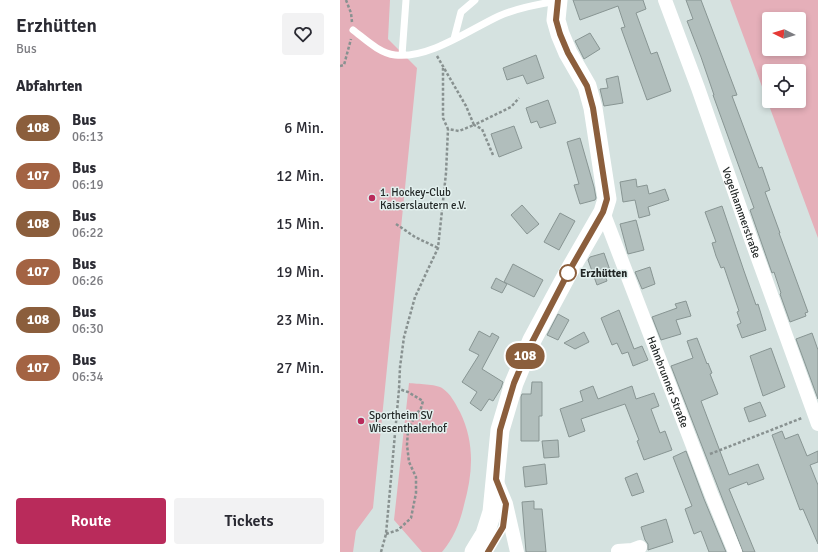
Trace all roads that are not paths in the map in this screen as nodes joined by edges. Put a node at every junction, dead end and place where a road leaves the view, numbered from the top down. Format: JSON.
{"nodes":[{"id":1,"x":406,"y":0,"type":"edge"},
{"id":2,"x":475,"y":0,"type":"edge"},
{"id":3,"x":558,"y":0,"type":"edge"},
{"id":4,"x":665,"y":0,"type":"edge"},
{"id":5,"x":353,"y":30,"type":"road end"},
{"id":6,"x":454,"y":39,"type":"junction"},
{"id":7,"x":402,"y":55,"type":"junction"},
{"id":8,"x":603,"y":212,"type":"junction"},
{"id":9,"x":816,"y":419,"type":"edge"},
{"id":10,"x":496,"y":479,"type":"junction"},
{"id":11,"x":506,"y":504,"type":"junction"},
{"id":12,"x":634,"y":550,"type":"edge"},
{"id":13,"x":618,"y":551,"type":"dead end"},
{"id":14,"x":474,"y":552,"type":"edge"},
{"id":15,"x":488,"y":552,"type":"edge"},
{"id":16,"x":517,"y":552,"type":"edge"},
{"id":17,"x":735,"y":552,"type":"edge"}],
"edges":[{"from":1,"to":7,"type":"lane"},
{"from":2,"to":6,"type":"lane"},
{"from":3,"to":6,"type":"lane"},
{"from":3,"to":8,"type":"street"},
{"from":4,"to":9,"type":"street","name":"Vogelhammerstraße"},
{"from":5,"to":7,"type":"lane"},
{"from":6,"to":7,"type":"lane"},
{"from":8,"to":10,"type":"street"},
{"from":8,"to":17,"type":"street","name":"Hahnbrunner Straße"},
{"from":10,"to":11,"type":"street"},
{"from":10,"to":14,"type":"street"},
{"from":11,"to":15,"type":"lane"},
{"from":11,"to":16,"type":"street"},
{"from":12,"to":13,"type":"street"}]}
